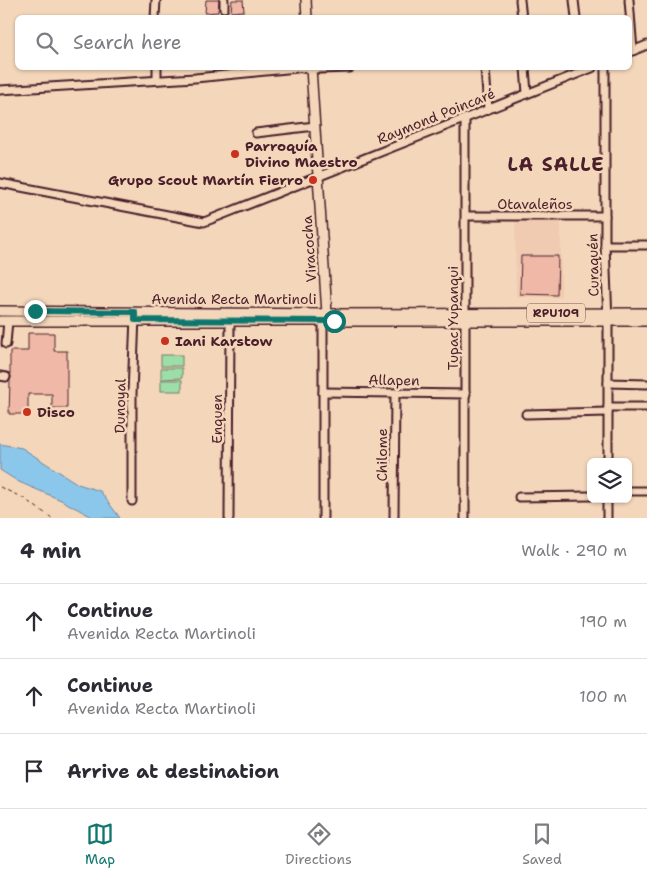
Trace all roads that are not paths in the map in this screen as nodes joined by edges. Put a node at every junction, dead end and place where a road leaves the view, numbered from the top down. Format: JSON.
{"nodes":[{"id":1,"x":156,"y":0,"type":"edge"},
{"id":2,"x":306,"y":0,"type":"edge"},
{"id":3,"x":520,"y":0,"type":"edge"},
{"id":4,"x":574,"y":0,"type":"edge"},
{"id":5,"x":629,"y":0,"type":"edge"},
{"id":6,"x":155,"y":15,"type":"edge"},
{"id":7,"x":307,"y":15,"type":"edge"},
{"id":8,"x":522,"y":15,"type":"edge"},
{"id":9,"x":576,"y":15,"type":"edge"},
{"id":10,"x":630,"y":15,"type":"edge"},
{"id":11,"x":647,"y":45,"type":"edge"},
{"id":12,"x":632,"y":51,"type":"edge"},
{"id":13,"x":157,"y":70,"type":"edge"},
{"id":14,"x":274,"y":70,"type":"edge"},
{"id":15,"x":308,"y":70,"type":"edge"},
{"id":16,"x":485,"y":70,"type":"edge"},
{"id":17,"x":525,"y":70,"type":"edge"},
{"id":18,"x":579,"y":70,"type":"edge"},
{"id":19,"x":605,"y":70,"type":"edge"},
{"id":20,"x":158,"y":80,"type":"junction"},
{"id":21,"x":0,"y":90,"type":"edge"},
{"id":22,"x":527,"y":93,"type":"junction"},
{"id":23,"x":488,"y":109,"type":"junction"},
{"id":24,"x":465,"y":119,"type":"junction"},
{"id":25,"x":315,"y":126,"type":"junction"},
{"id":26,"x":256,"y":133,"type":"dead end"},
{"id":27,"x":318,"y":177,"type":"junction"},
{"id":28,"x":0,"y":183,"type":"edge"},
{"id":29,"x":466,"y":216,"type":"junction"},
{"id":30,"x":605,"y":216,"type":"junction"},
{"id":31,"x":605,"y":245,"type":"junction"},
{"id":32,"x":647,"y":245,"type":"edge"},
{"id":33,"x":0,"y":311,"type":"edge"},
{"id":34,"x":35,"y":311,"type":"junction"},
{"id":35,"x":647,"y":313,"type":"edge"},
{"id":36,"x":0,"y":315,"type":"edge"},
{"id":37,"x":135,"y":316,"type":"junction"},
{"id":38,"x":325,"y":317,"type":"junction"},
{"id":39,"x":466,"y":317,"type":"junction"},
{"id":40,"x":607,"y":317,"type":"junction"},
{"id":41,"x":230,"y":320,"type":"junction"},
{"id":42,"x":4,"y":321,"type":"edge"},
{"id":43,"x":647,"y":321,"type":"edge"},
{"id":44,"x":6,"y":344,"type":"dead end"},
{"id":45,"x":608,"y":383,"type":"junction"},
{"id":46,"x":647,"y":384,"type":"edge"},
{"id":47,"x":323,"y":392,"type":"junction"},
{"id":48,"x":394,"y":393,"type":"junction"},
{"id":49,"x":466,"y":394,"type":"junction"},
{"id":50,"x":647,"y":408,"type":"edge"},
{"id":51,"x":608,"y":410,"type":"junction"},
{"id":52,"x":526,"y":414,"type":"dead end"},
{"id":53,"x":608,"y":458,"type":"edge"},
{"id":54,"x":632,"y":491,"type":"edge"},
{"id":55,"x":647,"y":491,"type":"edge"},
{"id":56,"x":587,"y":496,"type":"edge"},
{"id":57,"x":519,"y":497,"type":"dead end"},
{"id":58,"x":132,"y":501,"type":"dead end"},
{"id":59,"x":607,"y":503,"type":"edge"},
{"id":60,"x":229,"y":518,"type":"edge"},
{"id":61,"x":323,"y":518,"type":"edge"},
{"id":62,"x":394,"y":518,"type":"edge"},
{"id":63,"x":465,"y":518,"type":"edge"},
{"id":64,"x":607,"y":518,"type":"edge"}],
"edges":[{"from":1,"to":6,"type":"street"},
{"from":2,"to":7,"type":"main road"},
{"from":3,"to":8,"type":"street"},
{"from":4,"to":9,"type":"street"},
{"from":5,"to":10,"type":"street"},
{"from":11,"to":12,"type":"street"},
{"from":13,"to":20,"type":"street"},
{"from":14,"to":20,"type":"street"},
{"from":15,"to":25,"type":"main road","name":"Viracocha"},
{"from":16,"to":23,"type":"street"},
{"from":17,"to":22,"type":"street"},
{"from":18,"to":22,"type":"street","name":"Raymond Poincaré"},
{"from":19,"to":30,"type":"street","name":"Curaquén"},
{"from":20,"to":21,"type":"street"},
{"from":22,"to":23,"type":"street","name":"Raymond Poincaré"},
{"from":23,"to":24,"type":"street","name":"Raymond Poincaré"},
{"from":24,"to":27,"type":"street","name":"Raymond Poincaré"},
{"from":24,"to":29,"type":"street","name":"Tupac Yupanqui"},
{"from":25,"to":26,"type":"street"},
{"from":25,"to":27,"type":"main road","name":"Viracocha"},
{"from":27,"to":28,"type":"street","name":"Raymond Poincaré"},
{"from":27,"to":38,"type":"main road","name":"Viracocha"},
{"from":29,"to":30,"type":"street","name":"Otavaleños"},
{"from":29,"to":39,"type":"street","name":"Tupac Yupanqui"},
{"from":30,"to":31,"type":"street","name":"Curaquén"},
{"from":31,"to":32,"type":"street"},
{"from":31,"to":40,"type":"street","name":"Curaquén"},
{"from":33,"to":34,"type":"main road","name":"Avenida Recta Martinoli","number":"RPU109"},
{"from":34,"to":36,"type":"main road"},
{"from":34,"to":37,"type":"main road","name":"Avenida Recta Martinoli","number":"RPU109"},
{"from":35,"to":40,"type":"main road","name":"Avenida Recta Martinoli","number":"RPU109"},
{"from":37,"to":38,"type":"main road","name":"Avenida Recta Martinoli","number":"RPU109"},
{"from":37,"to":41,"type":"main road","name":"Avenida Recta Martinoli","number":"RPU109"},
{"from":37,"to":42,"type":"main road","name":"Avenida Recta Martinoli","number":"RPU109"},
{"from":37,"to":58,"type":"street","name":"Dunoyal"},
{"from":38,"to":39,"type":"main road","name":"Avenida Recta Martinoli","number":"RPU109"},
{"from":38,"to":41,"type":"main road","name":"Avenida Recta Martinoli","number":"RPU109"},
{"from":38,"to":47,"type":"street","name":"Viracocha"},
{"from":39,"to":40,"type":"main road","name":"Avenida Recta Martinoli","number":"RPU109"},
{"from":39,"to":49,"type":"street","name":"Tupac Yupanqui"},
{"from":40,"to":43,"type":"main road","name":"Avenida Recta Martinoli","number":"RPU109"},
{"from":40,"to":45,"type":"street","name":"Curaquén"},
{"from":41,"to":60,"type":"street","name":"Enquen"},
{"from":42,"to":44,"type":"street"},
{"from":45,"to":46,"type":"street"},
{"from":45,"to":51,"type":"street","name":"Curaquén"},
{"from":47,"to":48,"type":"street","name":"Allapen"},
{"from":47,"to":61,"type":"street","name":"Viracocha"},
{"from":48,"to":49,"type":"street","name":"Allapen"},
{"from":48,"to":62,"type":"street","name":"Chilome"},
{"from":49,"to":63,"type":"street","name":"Tupac Yupanqui"},
{"from":50,"to":51,"type":"street"},
{"from":51,"to":52,"type":"street"},
{"from":51,"to":53,"type":"street","name":"Curaquén"},
{"from":54,"to":55,"type":"street"},
{"from":56,"to":57,"type":"street"},
{"from":59,"to":64,"type":"street"}]}
